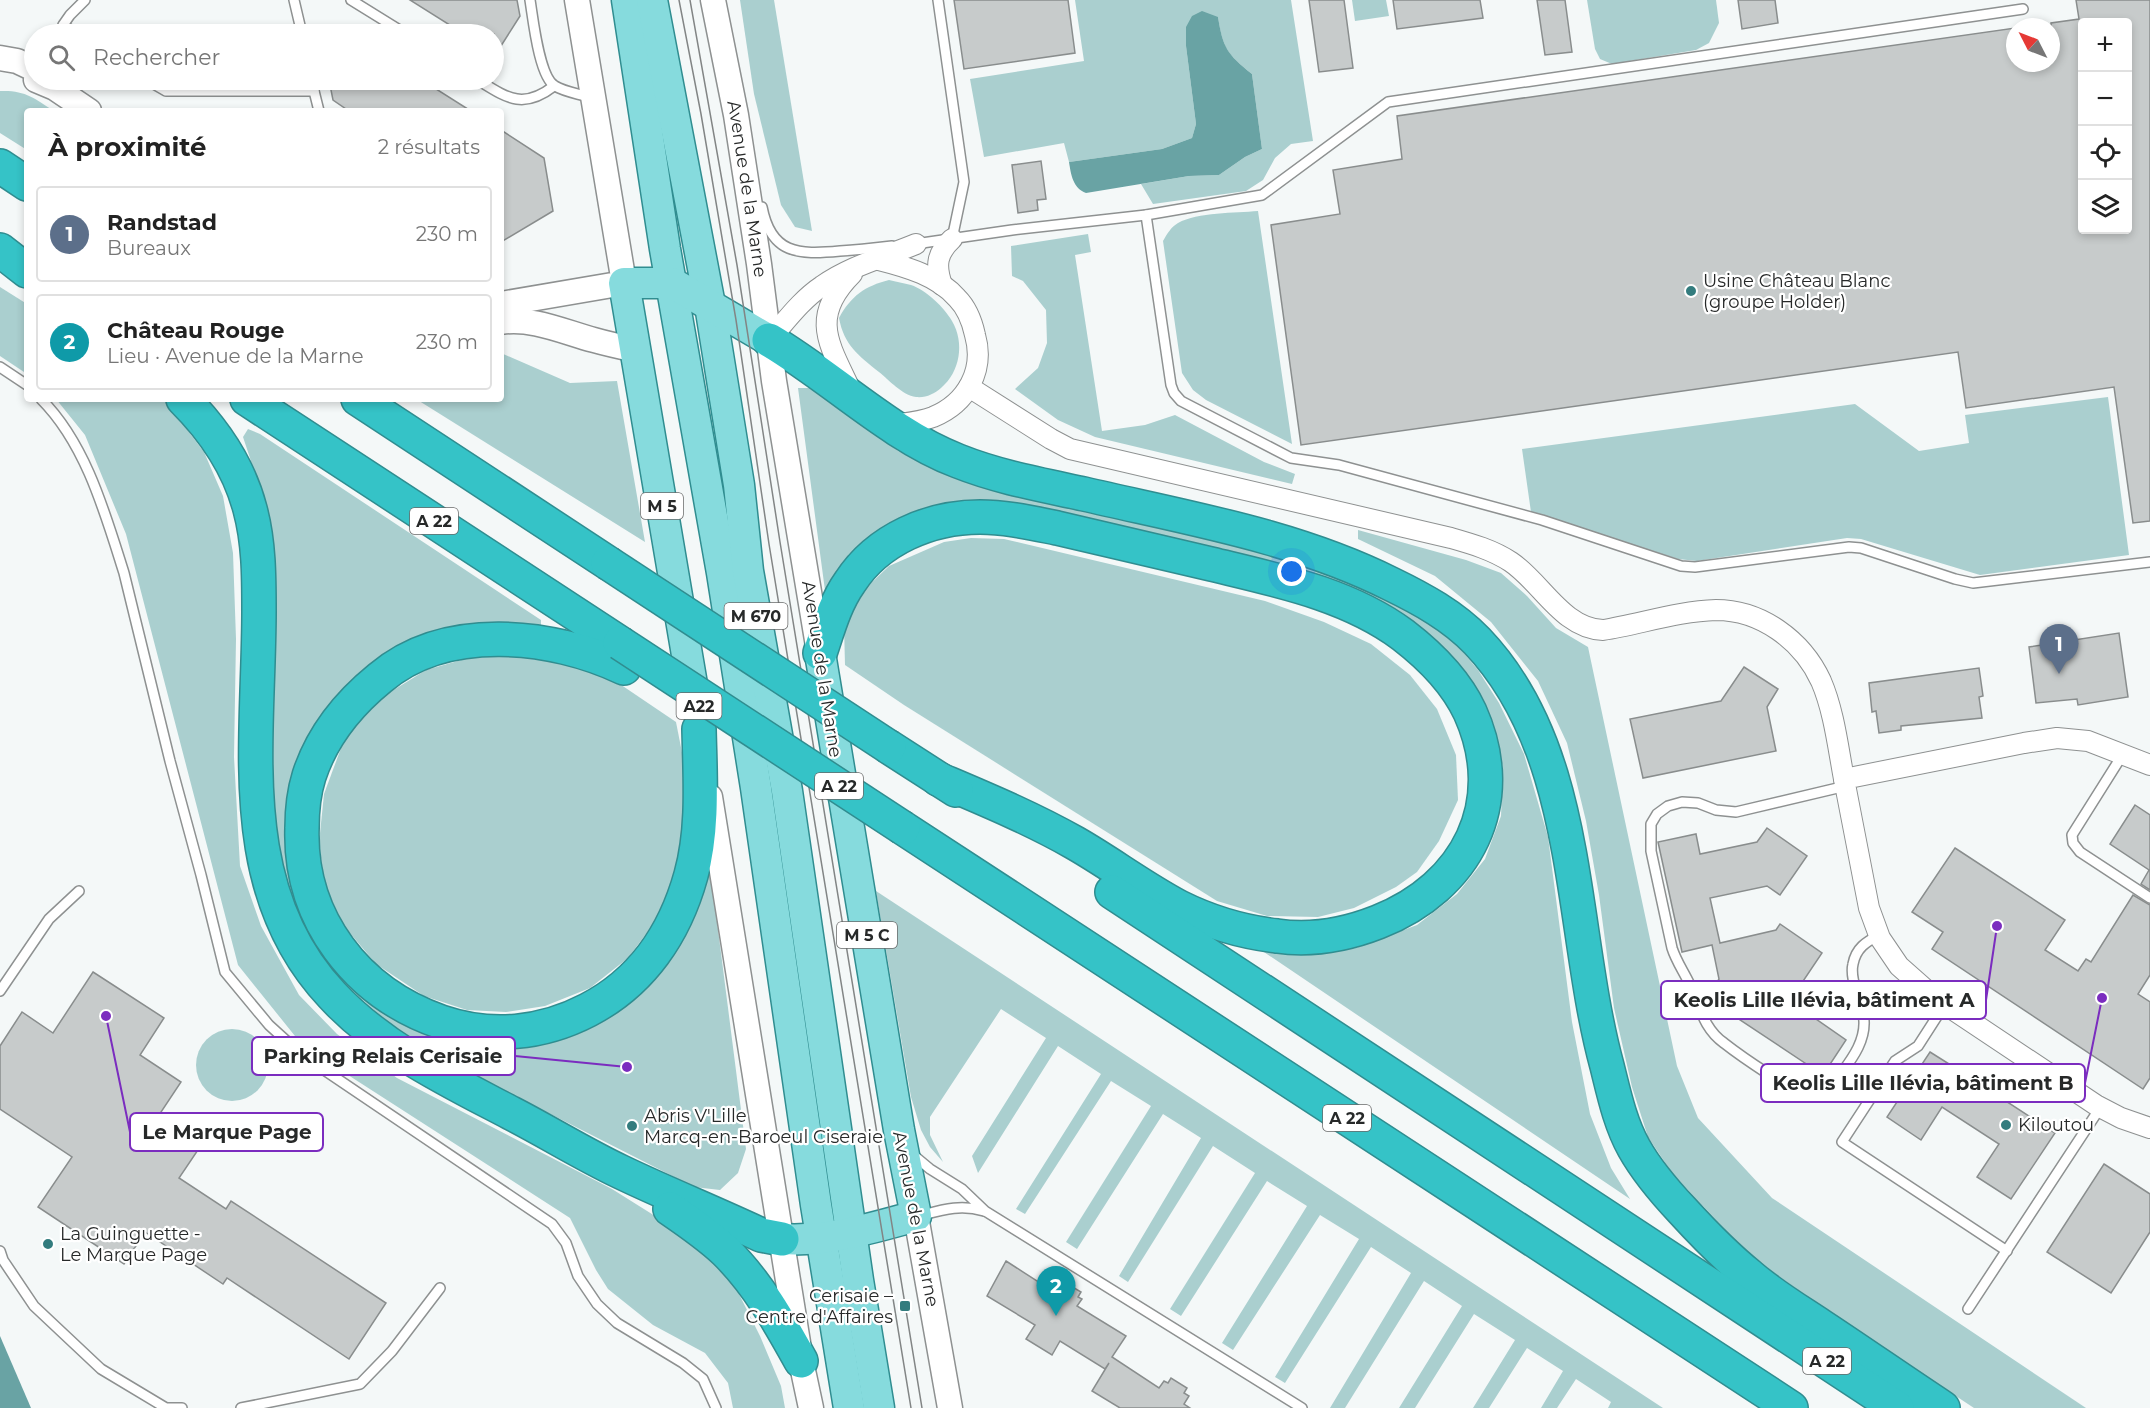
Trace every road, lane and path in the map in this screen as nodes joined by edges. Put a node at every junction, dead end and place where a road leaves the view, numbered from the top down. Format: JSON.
{"nodes":[{"id":1,"x":85,"y":0,"type":"edge"},
{"id":2,"x":294,"y":0,"type":"edge"},
{"id":3,"x":351,"y":0,"type":"edge"},
{"id":4,"x":530,"y":0,"type":"edge"},
{"id":5,"x":577,"y":0,"type":"edge"},
{"id":6,"x":627,"y":0,"type":"edge"},
{"id":7,"x":652,"y":0,"type":"edge"},
{"id":8,"x":713,"y":0,"type":"edge"},
{"id":9,"x":938,"y":0,"type":"edge"},
{"id":10,"x":2023,"y":9,"type":"dead end"},
{"id":11,"x":64,"y":24,"type":"edge"},
{"id":12,"x":300,"y":24,"type":"edge"},
{"id":13,"x":390,"y":24,"type":"edge"},
{"id":14,"x":0,"y":58,"type":"edge"},
{"id":15,"x":24,"y":64,"type":"edge"},
{"id":16,"x":0,"y":74,"type":"edge"},
{"id":17,"x":24,"y":75,"type":"edge"},
{"id":18,"x":554,"y":86,"type":"junction"},
{"id":19,"x":57,"y":90,"type":"edge"},
{"id":20,"x":163,"y":90,"type":"edge"},
{"id":21,"x":494,"y":90,"type":"edge"},
{"id":22,"x":314,"y":91,"type":"joint"},
{"id":23,"x":594,"y":99,"type":"junction"},
{"id":24,"x":84,"y":108,"type":"edge"},
{"id":25,"x":318,"y":108,"type":"edge"},
{"id":26,"x":736,"y":115,"type":"junction"},
{"id":27,"x":0,"y":166,"type":"edge"},
{"id":28,"x":754,"y":168,"type":"dead end"},
{"id":29,"x":24,"y":182,"type":"edge"},
{"id":30,"x":761,"y":200,"type":"dead end"},
{"id":31,"x":1146,"y":215,"type":"junction"},
{"id":32,"x":0,"y":238,"type":"edge"},
{"id":33,"x":952,"y":239,"type":"junction"},
{"id":34,"x":916,"y":244,"type":"junction"},
{"id":35,"x":0,"y":250,"type":"edge"},
{"id":36,"x":24,"y":253,"type":"edge"},
{"id":37,"x":879,"y":260,"type":"junction"},
{"id":38,"x":860,"y":266,"type":"junction"},
{"id":39,"x":24,"y":269,"type":"edge"},
{"id":40,"x":624,"y":283,"type":"junction"},
{"id":41,"x":672,"y":283,"type":"junction"},
{"id":42,"x":942,"y":285,"type":"junction"},
{"id":43,"x":504,"y":303,"type":"edge"},
{"id":44,"x":710,"y":306,"type":"junction"},
{"id":45,"x":504,"y":321,"type":"edge"},
{"id":46,"x":769,"y":340,"type":"junction"},
{"id":47,"x":636,"y":350,"type":"junction"},
{"id":48,"x":0,"y":367,"type":"edge"},
{"id":49,"x":24,"y":383,"type":"edge"},
{"id":50,"x":969,"y":387,"type":"junction"},
{"id":51,"x":854,"y":398,"type":"junction"},
{"id":52,"x":44,"y":402,"type":"edge"},
{"id":53,"x":186,"y":402,"type":"edge"},
{"id":54,"x":251,"y":402,"type":"edge"},
{"id":55,"x":363,"y":402,"type":"edge"},
{"id":56,"x":892,"y":425,"type":"junction"},
{"id":57,"x":2150,"y":562,"type":"edge"},
{"id":58,"x":820,"y":653,"type":"junction"},
{"id":59,"x":622,"y":656,"type":"junction"},
{"id":60,"x":699,"y":729,"type":"junction"},
{"id":61,"x":774,"y":743,"type":"joint"},
{"id":62,"x":2123,"y":754,"type":"junction"},
{"id":63,"x":2150,"y":765,"type":"edge"},
{"id":64,"x":938,"y":779,"type":"junction"},
{"id":65,"x":1845,"y":782,"type":"junction"},
{"id":66,"x":80,"y":891,"type":"dead end"},
{"id":67,"x":2150,"y":898,"type":"edge"},
{"id":68,"x":1879,"y":935,"type":"junction"},
{"id":69,"x":0,"y":991,"type":"edge"},
{"id":70,"x":1945,"y":1004,"type":"junction"},
{"id":71,"x":2100,"y":1108,"type":"junction"},
{"id":72,"x":2150,"y":1128,"type":"edge"},
{"id":73,"x":899,"y":1130,"type":"junction"},
{"id":74,"x":618,"y":1171,"type":"junction"},
{"id":75,"x":985,"y":1211,"type":"junction"},
{"id":76,"x":916,"y":1216,"type":"junction"},
{"id":77,"x":851,"y":1234,"type":"junction"},
{"id":78,"x":782,"y":1239,"type":"junction"},
{"id":79,"x":822,"y":1239,"type":"junction"},
{"id":80,"x":0,"y":1251,"type":"edge"},
{"id":81,"x":2007,"y":1251,"type":"junction"},
{"id":82,"x":440,"y":1288,"type":"dead end"},
{"id":83,"x":1968,"y":1309,"type":"dead end"},
{"id":84,"x":801,"y":1361,"type":"junction"},
{"id":85,"x":182,"y":1408,"type":"edge"},
{"id":86,"x":241,"y":1408,"type":"edge"},
{"id":87,"x":716,"y":1408,"type":"edge"},
{"id":88,"x":811,"y":1408,"type":"edge"},
{"id":89,"x":849,"y":1408,"type":"edge"},
{"id":90,"x":879,"y":1408,"type":"edge"},
{"id":91,"x":950,"y":1408,"type":"edge"},
{"id":92,"x":1302,"y":1408,"type":"edge"},
{"id":93,"x":1791,"y":1408,"type":"edge"},
{"id":94,"x":1897,"y":1408,"type":"edge"},
{"id":95,"x":1943,"y":1408,"type":"edge"}],
"edges":[{"from":1,"to":11,"type":"lane"},
{"from":2,"to":12,"type":"lane"},
{"from":3,"to":13,"type":"lane"},
{"from":4,"to":18,"type":"lane"},
{"from":5,"to":23,"type":"street","number":"M 5"},
{"from":6,"to":41,"type":"main road","number":"M 670"},
{"from":7,"to":44,"type":"main road","number":"M 670"},
{"from":8,"to":26,"type":"street","name":"Avenue de la Marne","number":"M 5 C"},
{"from":9,"to":33,"type":"lane"},
{"from":10,"to":31,"type":"lane"},
{"from":14,"to":15,"type":"street"},
{"from":16,"to":17,"type":"street"},
{"from":18,"to":21,"type":"lane"},
{"from":18,"to":23,"type":"lane"},
{"from":19,"to":24,"type":"street"},
{"from":20,"to":22,"type":"lane"},
{"from":22,"to":25,"type":"lane"},
{"from":23,"to":40,"type":"street","number":"M 5"},
{"from":26,"to":28,"type":"lane"},
{"from":26,"to":46,"type":"street","name":"Avenue de la Marne","number":"M 5 C"},
{"from":27,"to":29,"type":"highway"},
{"from":30,"to":34,"type":"lane"},
{"from":31,"to":33,"type":"lane"},
{"from":31,"to":57,"type":"lane"},
{"from":32,"to":36,"type":"highway"},
{"from":33,"to":34,"type":"lane"},
{"from":33,"to":42,"type":"street"},
{"from":34,"to":37,"type":"street"},
{"from":35,"to":39,"type":"highway"},
{"from":37,"to":38,"type":"street"},
{"from":37,"to":42,"type":"street"},
{"from":38,"to":46,"type":"street"},
{"from":38,"to":51,"type":"street"},
{"from":40,"to":41,"type":"main road"},
{"from":40,"to":43,"type":"street"},
{"from":40,"to":47,"type":"main road","number":"M 5"},
{"from":41,"to":44,"type":"main road"},
{"from":41,"to":79,"type":"main road","number":"M 670"},
{"from":42,"to":50,"type":"street"},
{"from":44,"to":46,"type":"main road"},
{"from":44,"to":77,"type":"main road","number":"M 670"},
{"from":45,"to":47,"type":"street"},
{"from":46,"to":51,"type":"highway"},
{"from":46,"to":58,"type":"street","name":"Avenue de la Marne","number":"M 5 C"},
{"from":47,"to":60,"type":"main road","number":"M 5"},
{"from":48,"to":49,"type":"lane"},
{"from":50,"to":56,"type":"street"},
{"from":50,"to":65,"type":"street"},
{"from":51,"to":56,"type":"highway"},
{"from":52,"to":87,"type":"lane"},
{"from":53,"to":74,"type":"highway"},
{"from":54,"to":59,"type":"highway","number":"A 22"},
{"from":55,"to":64,"type":"highway","number":"A 22","bridge":true},
{"from":56,"to":95,"type":"highway"},
{"from":58,"to":64,"type":"highway"},
{"from":58,"to":73,"type":"main road","name":"Avenue de la Marne","number":"M 5 C"},
{"from":59,"to":60,"type":"highway"},
{"from":59,"to":61,"type":"highway","number":"A22","bridge":true},
{"from":60,"to":78,"type":"street","number":"M 5"},
{"from":61,"to":93,"type":"highway","number":"A 22","bridge":true},
{"from":62,"to":63,"type":"street"},
{"from":62,"to":65,"type":"street"},
{"from":62,"to":67,"type":"lane"},
{"from":64,"to":94,"type":"highway","number":"A 22"},
{"from":65,"to":68,"type":"street"},
{"from":65,"to":68,"type":"lane"},
{"from":66,"to":69,"type":"lane"},
{"from":68,"to":70,"type":"street"},
{"from":70,"to":71,"type":"street"},
{"from":70,"to":81,"type":"lane"},
{"from":71,"to":72,"type":"street"},
{"from":71,"to":81,"type":"lane"},
{"from":73,"to":75,"type":"lane"},
{"from":73,"to":76,"type":"main road","name":"Avenue de la Marne","number":"M 5 C"},
{"from":74,"to":78,"type":"highway"},
{"from":74,"to":84,"type":"highway"},
{"from":75,"to":76,"type":"lane"},
{"from":75,"to":92,"type":"lane"},
{"from":76,"to":77,"type":"main road"},
{"from":76,"to":91,"type":"street","name":"Avenue de la Marne","number":"M 5 C"},
{"from":77,"to":79,"type":"main road"},
{"from":77,"to":90,"type":"main road","number":"M 670"},
{"from":78,"to":79,"type":"main road"},
{"from":78,"to":84,"type":"street","number":"M 5"},
{"from":79,"to":89,"type":"main road","number":"M 670"},
{"from":80,"to":85,"type":"lane"},
{"from":81,"to":83,"type":"lane"},
{"from":82,"to":86,"type":"lane"},
{"from":84,"to":88,"type":"street","number":"M 5"}]}
